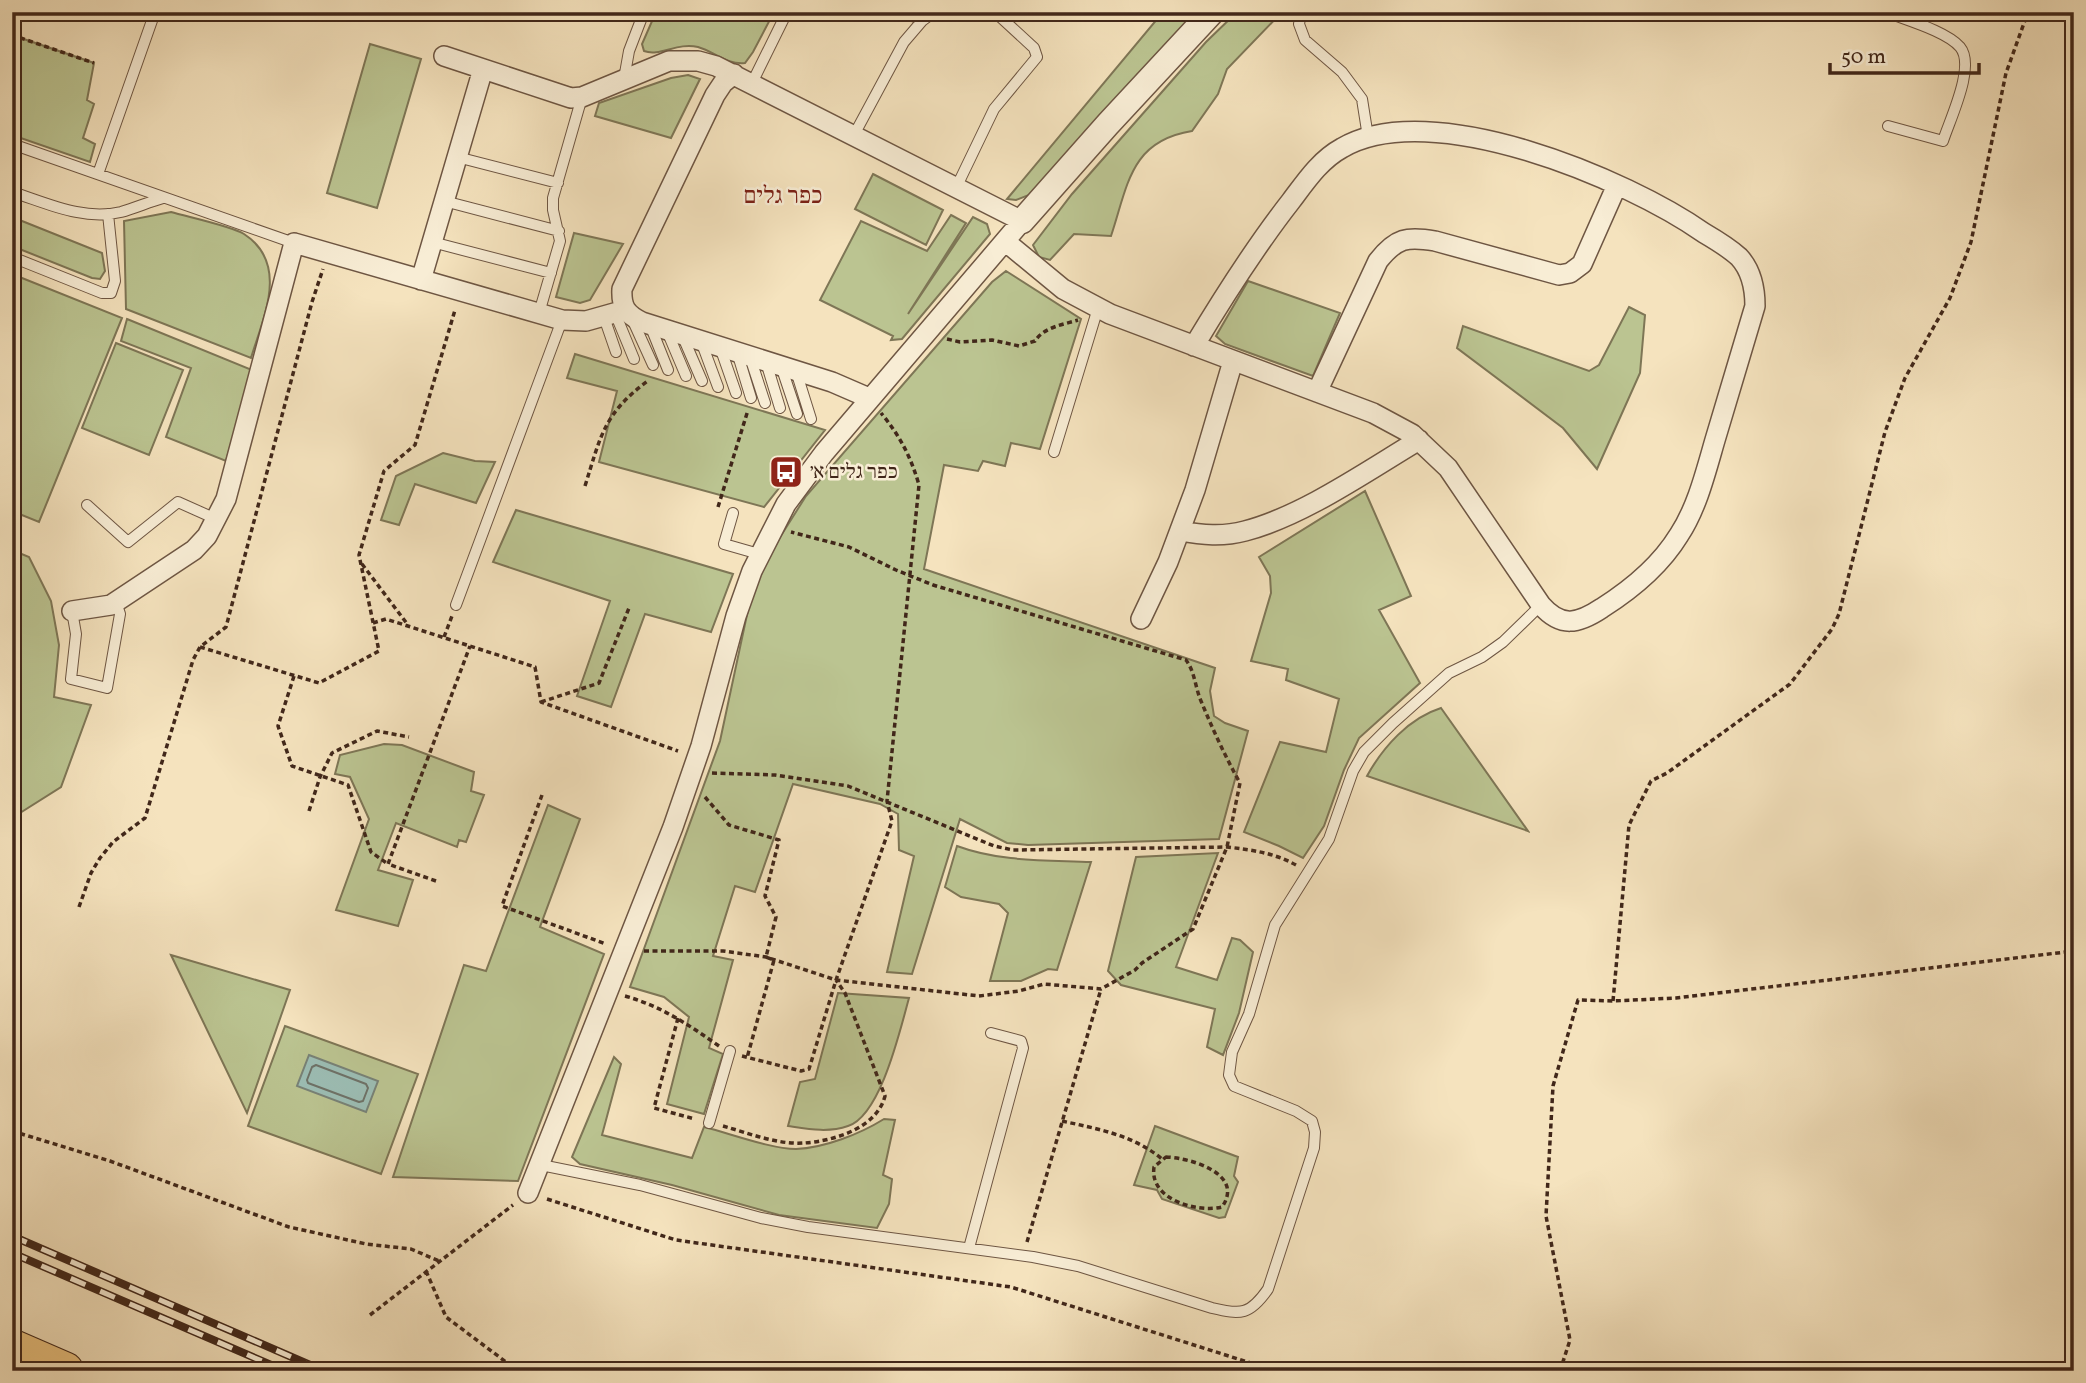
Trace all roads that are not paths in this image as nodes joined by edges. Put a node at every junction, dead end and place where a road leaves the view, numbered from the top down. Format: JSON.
{"nodes":[{"id":1,"x":155,"y":12,"type":"edge"},
{"id":2,"x":644,"y":12,"type":"edge"},
{"id":3,"x":787,"y":12,"type":"edge"},
{"id":4,"x":906,"y":12,"type":"edge"},
{"id":5,"x":934,"y":12,"type":"edge"},
{"id":6,"x":995,"y":12,"type":"edge"},
{"id":7,"x":1212,"y":12,"type":"edge"},
{"id":8,"x":1301,"y":12,"type":"edge"},
{"id":9,"x":1886,"y":12,"type":"edge"},
{"id":10,"x":922,"y":21,"type":"junction"},
{"id":11,"x":444,"y":56,"type":"dead end"},
{"id":12,"x":483,"y":69,"type":"junction"},
{"id":13,"x":734,"y":74,"type":"junction"},
{"id":14,"x":624,"y":80,"type":"junction"},
{"id":15,"x":752,"y":83,"type":"junction"},
{"id":16,"x":582,"y":97,"type":"junction"},
{"id":17,"x":1888,"y":126,"type":"dead end"},
{"id":18,"x":854,"y":135,"type":"junction"},
{"id":19,"x":1368,"y":137,"type":"junction"},
{"id":20,"x":12,"y":144,"type":"edge"},
{"id":21,"x":457,"y":157,"type":"junction"},
{"id":22,"x":98,"y":174,"type":"junction"},
{"id":23,"x":558,"y":183,"type":"junction"},
{"id":24,"x":1617,"y":185,"type":"junction"},
{"id":25,"x":956,"y":188,"type":"junction"},
{"id":26,"x":12,"y":192,"type":"edge"},
{"id":27,"x":164,"y":197,"type":"junction"},
{"id":28,"x":444,"y":201,"type":"junction"},
{"id":29,"x":108,"y":214,"type":"junction"},
{"id":30,"x":1022,"y":222,"type":"junction"},
{"id":31,"x":559,"y":231,"type":"junction"},
{"id":32,"x":432,"y":242,"type":"junction"},
{"id":33,"x":1006,"y":242,"type":"junction"},
{"id":34,"x":294,"y":243,"type":"junction"},
{"id":35,"x":12,"y":257,"type":"edge"},
{"id":36,"x":551,"y":273,"type":"junction"},
{"id":37,"x":421,"y":280,"type":"junction"},
{"id":38,"x":1097,"y":311,"type":"junction"},
{"id":39,"x":539,"y":313,"type":"junction"},
{"id":40,"x":620,"y":314,"type":"junction"},
{"id":41,"x":562,"y":320,"type":"junction"},
{"id":42,"x":675,"y":333,"type":"junction"},
{"id":43,"x":1194,"y":346,"type":"junction"},
{"id":44,"x":616,"y":352,"type":"dead end"},
{"id":45,"x":634,"y":359,"type":"dead end"},
{"id":46,"x":758,"y":359,"type":"junction"},
{"id":47,"x":1233,"y":361,"type":"junction"},
{"id":48,"x":654,"y":370,"type":"road end"},
{"id":49,"x":668,"y":370,"type":"dead end"},
{"id":50,"x":685,"y":376,"type":"dead end"},
{"id":51,"x":702,"y":382,"type":"dead end"},
{"id":52,"x":718,"y":387,"type":"dead end"},
{"id":53,"x":1317,"y":392,"type":"junction"},
{"id":54,"x":736,"y":393,"type":"dead end"},
{"id":55,"x":751,"y":398,"type":"road end"},
{"id":56,"x":869,"y":398,"type":"junction"},
{"id":57,"x":765,"y":403,"type":"dead end"},
{"id":58,"x":780,"y":408,"type":"dead end"},
{"id":59,"x":797,"y":414,"type":"dead end"},
{"id":60,"x":811,"y":419,"type":"dead end"},
{"id":61,"x":1419,"y":440,"type":"junction"},
{"id":62,"x":1055,"y":452,"type":"dead end"},
{"id":63,"x":87,"y":505,"type":"dead end"},
{"id":64,"x":733,"y":513,"type":"dead end"},
{"id":65,"x":216,"y":519,"type":"junction"},
{"id":66,"x":1180,"y":531,"type":"junction"},
{"id":67,"x":759,"y":555,"type":"junction"},
{"id":68,"x":116,"y":602,"type":"junction"},
{"id":69,"x":1541,"y":604,"type":"junction"},
{"id":70,"x":456,"y":605,"type":"road end"},
{"id":71,"x":72,"y":611,"type":"joint"},
{"id":72,"x":1141,"y":619,"type":"dead end"},
{"id":73,"x":992,"y":1033,"type":"dead end"},
{"id":74,"x":730,"y":1051,"type":"road end"},
{"id":75,"x":709,"y":1123,"type":"road end"},
{"id":76,"x":541,"y":1165,"type":"junction"},
{"id":77,"x":528,"y":1193,"type":"road end"},
{"id":78,"x":969,"y":1248,"type":"junction"},
{"id":79,"x":12,"y":1348,"type":"edge"},
{"id":80,"x":65,"y":1371,"type":"edge"}],
"edges":[{"from":1,"to":22,"type":"lane"},
{"from":2,"to":14,"type":"lane"},
{"from":3,"to":15,"type":"lane"},
{"from":4,"to":10,"type":"lane"},
{"from":5,"to":10,"type":"lane"},
{"from":6,"to":25,"type":"lane"},
{"from":7,"to":30,"type":"street"},
{"from":8,"to":19,"type":"lane"},
{"from":9,"to":17,"type":"lane"},
{"from":10,"to":18,"type":"lane"},
{"from":11,"to":12,"type":"street"},
{"from":12,"to":16,"type":"street"},
{"from":12,"to":21,"type":"street"},
{"from":13,"to":14,"type":"street"},
{"from":13,"to":15,"type":"street"},
{"from":13,"to":40,"type":"street"},
{"from":14,"to":16,"type":"street"},
{"from":15,"to":18,"type":"street"},
{"from":16,"to":23,"type":"lane"},
{"from":18,"to":25,"type":"street"},
{"from":19,"to":24,"type":"street"},
{"from":19,"to":43,"type":"street"},
{"from":20,"to":22,"type":"lane"},
{"from":21,"to":23,"type":"lane"},
{"from":21,"to":28,"type":"street"},
{"from":22,"to":27,"type":"lane"},
{"from":23,"to":31,"type":"lane"},
{"from":24,"to":53,"type":"street"},
{"from":24,"to":69,"type":"street"},
{"from":25,"to":30,"type":"street"},
{"from":26,"to":29,"type":"lane"},
{"from":27,"to":29,"type":"lane"},
{"from":27,"to":34,"type":"lane"},
{"from":28,"to":31,"type":"lane"},
{"from":28,"to":32,"type":"street"},
{"from":29,"to":35,"type":"lane"},
{"from":30,"to":33,"type":"street"},
{"from":31,"to":36,"type":"lane"},
{"from":32,"to":36,"type":"lane"},
{"from":32,"to":37,"type":"street"},
{"from":33,"to":38,"type":"street"},
{"from":33,"to":56,"type":"street"},
{"from":34,"to":37,"type":"street"},
{"from":34,"to":65,"type":"street"},
{"from":36,"to":39,"type":"lane"},
{"from":37,"to":39,"type":"street"},
{"from":38,"to":43,"type":"street"},
{"from":38,"to":62,"type":"lane"},
{"from":39,"to":41,"type":"street"},
{"from":40,"to":41,"type":"street"},
{"from":40,"to":42,"type":"street"},
{"from":40,"to":44,"type":"lane"},
{"from":40,"to":45,"type":"lane"},
{"from":40,"to":48,"type":"lane"},
{"from":41,"to":70,"type":"lane"},
{"from":42,"to":46,"type":"street"},
{"from":42,"to":49,"type":"lane"},
{"from":42,"to":50,"type":"lane"},
{"from":42,"to":51,"type":"lane"},
{"from":42,"to":52,"type":"lane"},
{"from":43,"to":47,"type":"street"},
{"from":46,"to":54,"type":"lane"},
{"from":46,"to":55,"type":"lane"},
{"from":46,"to":56,"type":"street"},
{"from":46,"to":57,"type":"lane"},
{"from":46,"to":58,"type":"lane"},
{"from":46,"to":59,"type":"lane"},
{"from":46,"to":60,"type":"lane"},
{"from":47,"to":53,"type":"street"},
{"from":47,"to":66,"type":"street"},
{"from":53,"to":61,"type":"street"},
{"from":56,"to":67,"type":"street"},
{"from":61,"to":66,"type":"street"},
{"from":61,"to":69,"type":"street"},
{"from":63,"to":65,"type":"lane"},
{"from":64,"to":67,"type":"lane"},
{"from":65,"to":68,"type":"street"},
{"from":66,"to":72,"type":"street"},
{"from":67,"to":76,"type":"street"},
{"from":68,"to":71,"type":"street"},
{"from":68,"to":71,"type":"lane"},
{"from":69,"to":78,"type":"lane"},
{"from":73,"to":78,"type":"lane"},
{"from":74,"to":75,"type":"lane"},
{"from":76,"to":77,"type":"street"},
{"from":76,"to":78,"type":"lane"},
{"from":79,"to":80,"type":"highway"}]}
